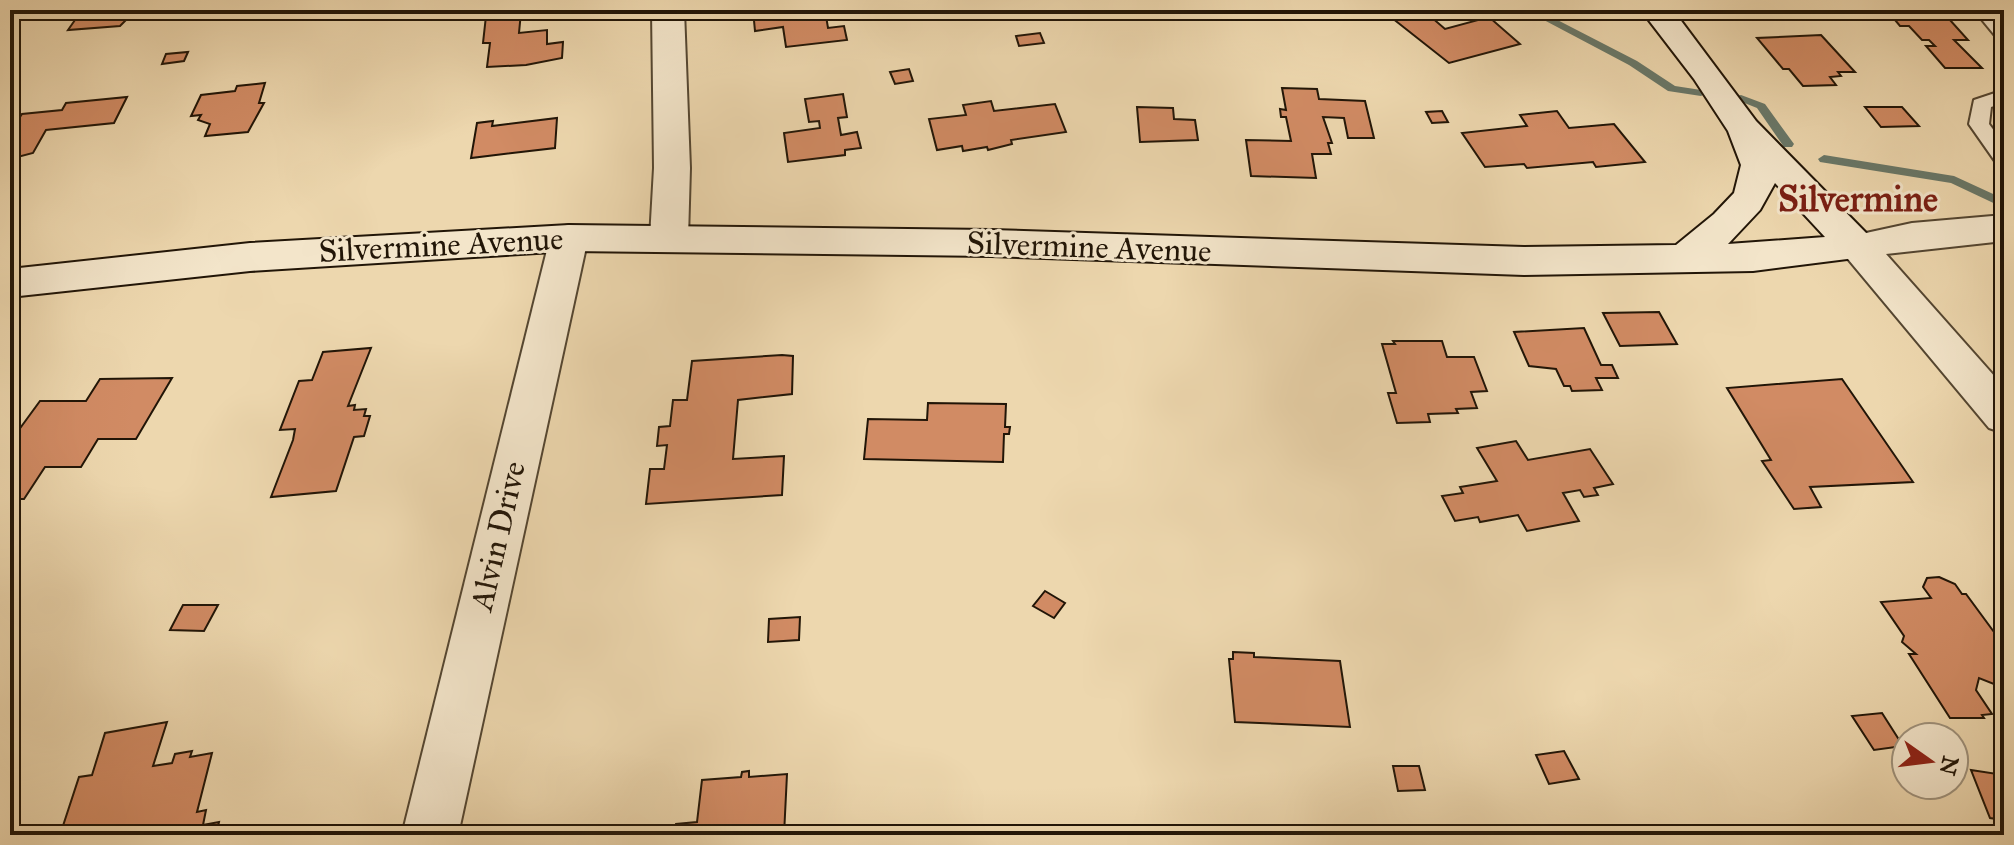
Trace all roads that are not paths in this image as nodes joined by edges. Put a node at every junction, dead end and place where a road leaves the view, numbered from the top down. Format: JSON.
{"nodes":[{"id":1,"x":668,"y":10,"type":"edge"},
{"id":2,"x":1657,"y":10,"type":"edge"},
{"id":3,"x":1983,"y":10,"type":"edge"},
{"id":4,"x":2004,"y":34,"type":"edge"},
{"id":5,"x":2004,"y":96,"type":"edge"},
{"id":6,"x":1744,"y":129,"type":"junction"},
{"id":7,"x":2002,"y":153,"type":"edge"},
{"id":8,"x":2004,"y":228,"type":"edge"},
{"id":9,"x":569,"y":238,"type":"junction"},
{"id":10,"x":669,"y":238,"type":"junction"},
{"id":11,"x":1857,"y":247,"type":"junction"},
{"id":12,"x":1684,"y":259,"type":"junction"},
{"id":13,"x":10,"y":283,"type":"edge"},
{"id":14,"x":2004,"y":416,"type":"edge"},
{"id":15,"x":430,"y":835,"type":"edge"}],
"edges":[{"from":1,"to":10,"type":"street"},
{"from":2,"to":6,"type":"street"},
{"from":3,"to":4,"type":"lane"},
{"from":5,"to":7,"type":"lane"},
{"from":6,"to":11,"type":"street"},
{"from":6,"to":12,"type":"street"},
{"from":8,"to":11,"type":"street","name":"Silvermine Avenue"},
{"from":9,"to":10,"type":"street","name":"Silvermine Avenue"},
{"from":9,"to":13,"type":"street","name":"Silvermine Avenue"},
{"from":9,"to":15,"type":"street","name":"Alvin Drive"},
{"from":10,"to":12,"type":"street","name":"Silvermine Avenue"},
{"from":11,"to":12,"type":"street","name":"Silvermine Avenue"},
{"from":11,"to":14,"type":"street"}]}
